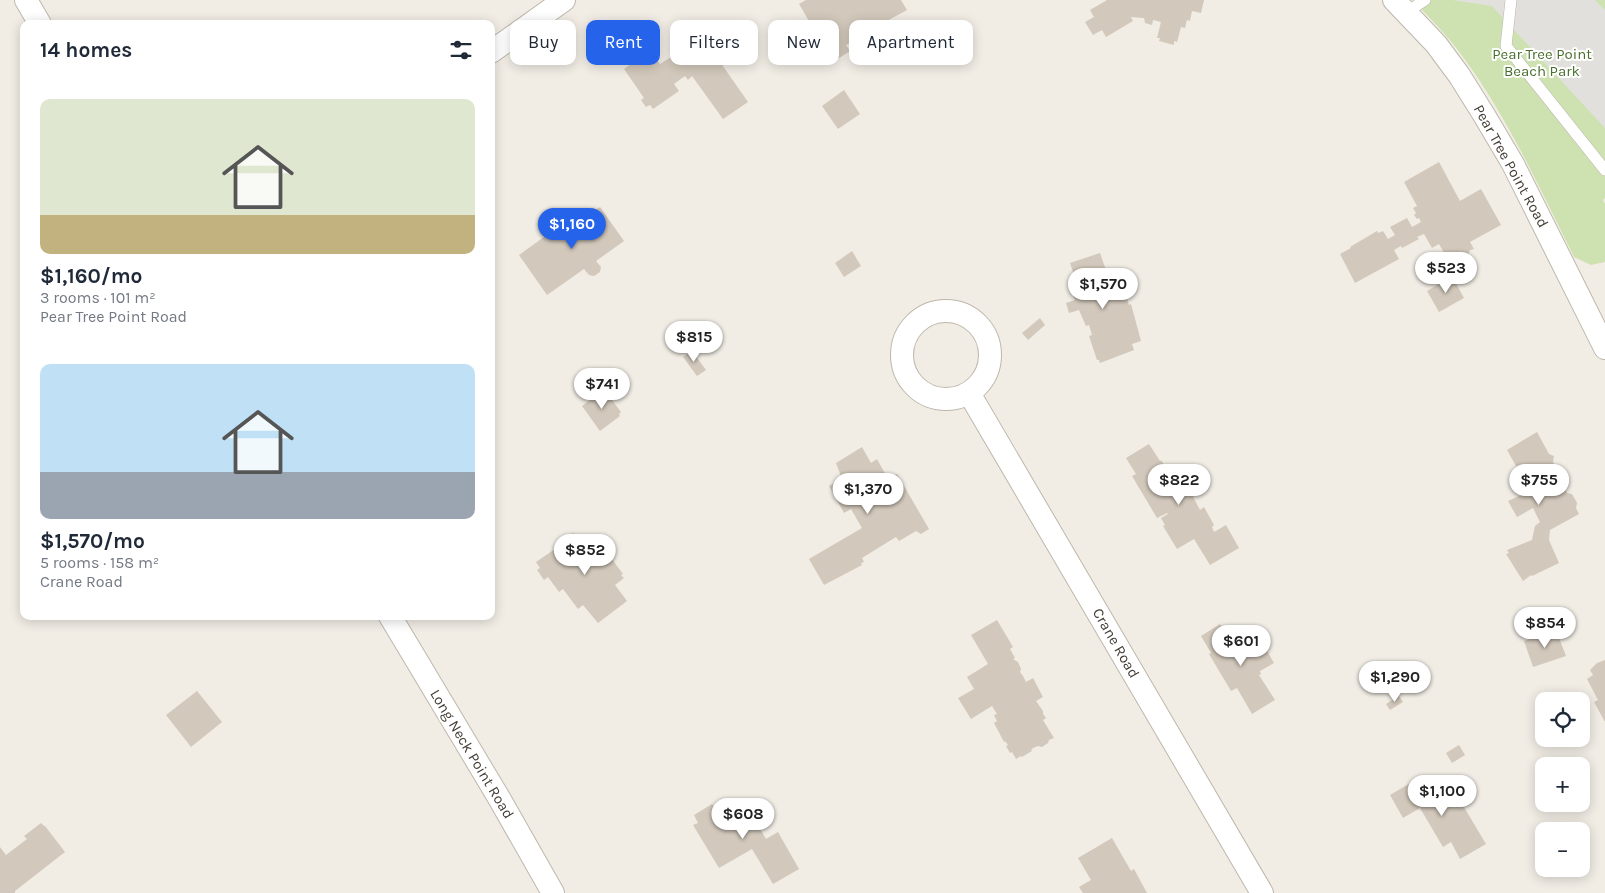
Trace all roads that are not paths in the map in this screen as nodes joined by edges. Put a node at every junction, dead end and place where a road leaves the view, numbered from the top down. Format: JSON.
{"nodes":[{"id":1,"x":26,"y":0,"type":"edge"},
{"id":2,"x":564,"y":0,"type":"edge"},
{"id":3,"x":1511,"y":0,"type":"edge"},
{"id":4,"x":1409,"y":3,"type":"edge"},
{"id":5,"x":38,"y":20,"type":"edge"},
{"id":6,"x":495,"y":49,"type":"edge"},
{"id":7,"x":1605,"y":170,"type":"edge"},
{"id":8,"x":1605,"y":348,"type":"edge"},
{"id":9,"x":969,"y":393,"type":"dead end"},
{"id":10,"x":392,"y":620,"type":"edge"},
{"id":11,"x":553,"y":893,"type":"edge"},
{"id":12,"x":1262,"y":893,"type":"edge"}],
"edges":[{"from":1,"to":5,"type":"street"},
{"from":2,"to":6,"type":"street"},
{"from":3,"to":7,"type":"lane"},
{"from":4,"to":8,"type":"street","name":"Pear Tree Point Road"},
{"from":9,"to":12,"type":"street","name":"Crane Road"},
{"from":10,"to":11,"type":"street","name":"Long Neck Point Road"}]}
